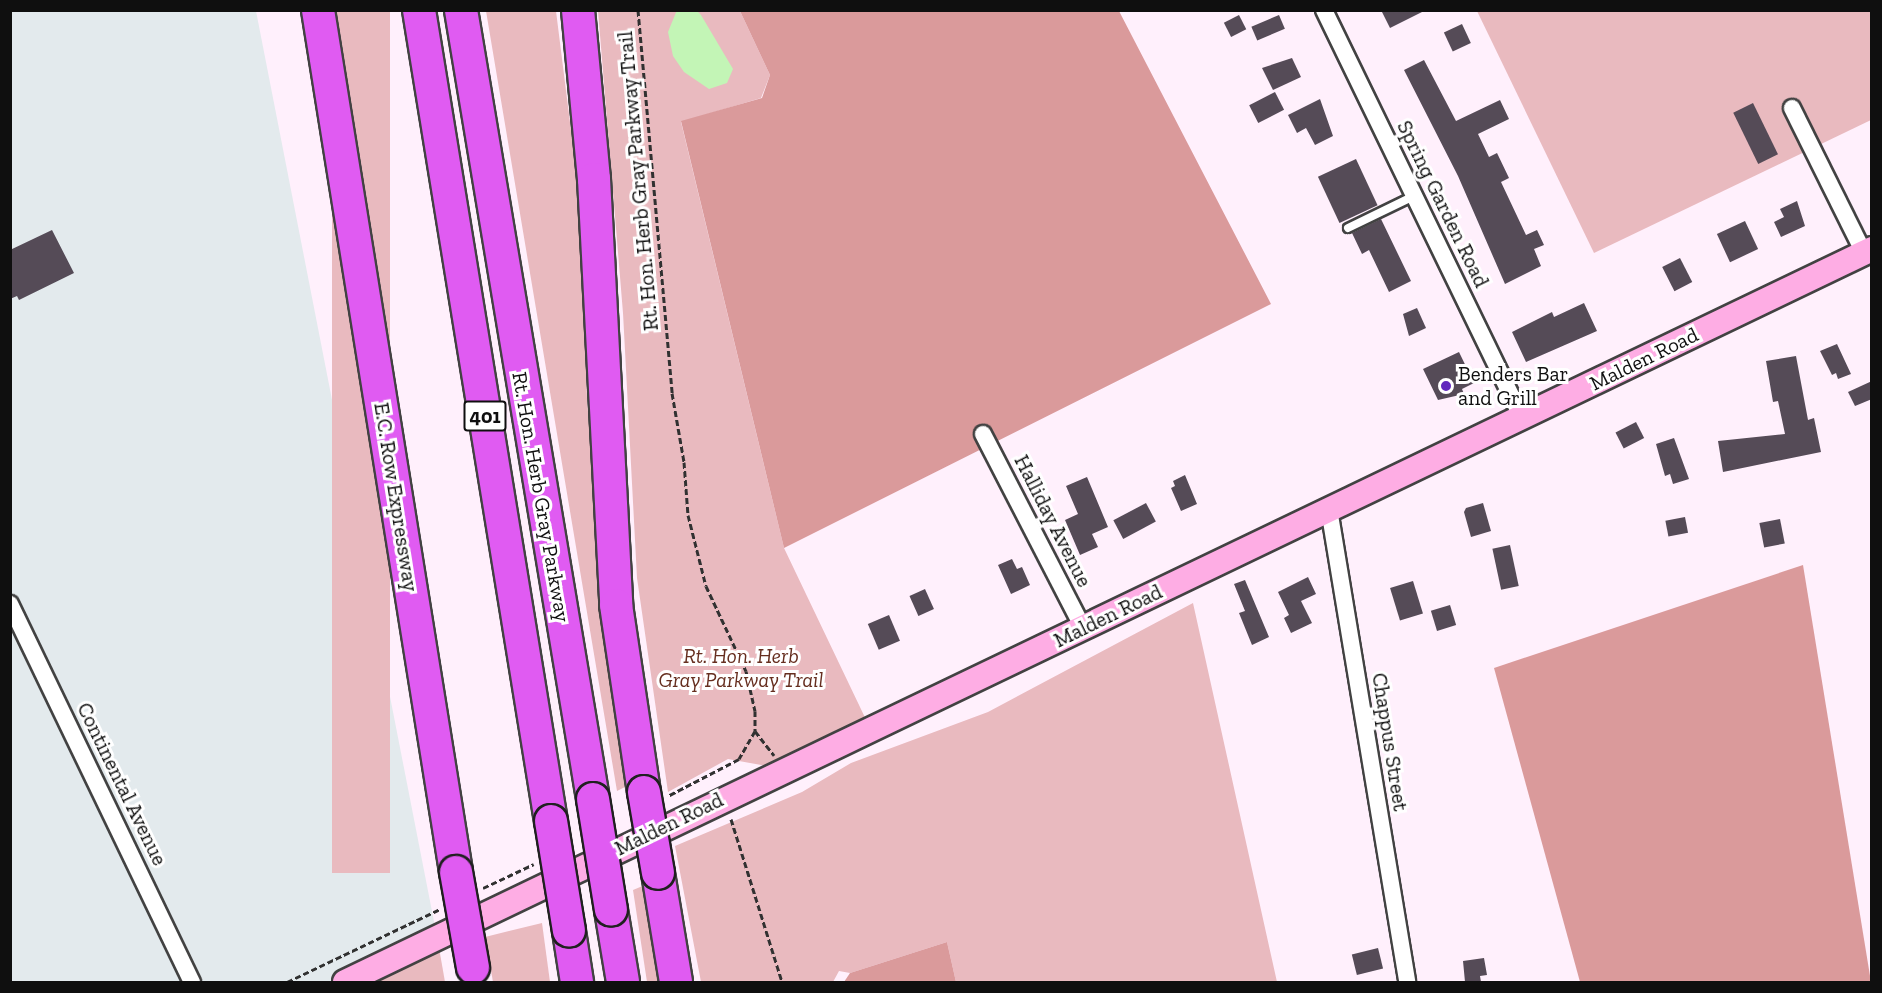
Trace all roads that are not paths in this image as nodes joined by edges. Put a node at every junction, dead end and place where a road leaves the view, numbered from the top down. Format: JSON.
{"nodes":[{"id":1,"x":318,"y":10,"type":"edge"},
{"id":2,"x":419,"y":10,"type":"edge"},
{"id":3,"x":461,"y":10,"type":"edge"},
{"id":4,"x":578,"y":10,"type":"edge"},
{"id":5,"x":1324,"y":10,"type":"edge"},
{"id":6,"x":1792,"y":108,"type":"dead end"},
{"id":7,"x":1414,"y":196,"type":"junction"},
{"id":8,"x":1348,"y":228,"type":"dead end"},
{"id":9,"x":1868,"y":251,"type":"edge"},
{"id":10,"x":1522,"y":418,"type":"junction"},
{"id":11,"x":983,"y":434,"type":"dead end"},
{"id":12,"x":1329,"y":509,"type":"junction"},
{"id":13,"x":10,"y":604,"type":"edge"},
{"id":14,"x":1083,"y":628,"type":"junction"},
{"id":15,"x":474,"y":975,"type":"edge"},
{"id":16,"x":192,"y":982,"type":"edge"},
{"id":17,"x":345,"y":982,"type":"edge"},
{"id":18,"x":577,"y":982,"type":"edge"},
{"id":19,"x":623,"y":982,"type":"edge"},
{"id":20,"x":676,"y":982,"type":"edge"},
{"id":21,"x":1407,"y":982,"type":"edge"}],
"edges":[{"from":1,"to":15,"type":"highway","name":"E.C. Row Expressway","bridge":true},
{"from":2,"to":18,"type":"highway","name":"Rt. Hon. Herb Gray Parkway","number":"401","bridge":true},
{"from":3,"to":19,"type":"highway","name":"Rt. Hon. Herb Gray Parkway","number":"401","bridge":true},
{"from":4,"to":20,"type":"highway","bridge":true},
{"from":5,"to":7,"type":"street","name":"Spring Garden Road"},
{"from":6,"to":9,"type":"street"},
{"from":7,"to":8,"type":"lane"},
{"from":7,"to":10,"type":"street","name":"Spring Garden Road"},
{"from":9,"to":10,"type":"main road","name":"Malden Road"},
{"from":10,"to":12,"type":"main road","name":"Malden Road"},
{"from":11,"to":14,"type":"street","name":"Halliday Avenue"},
{"from":12,"to":14,"type":"main road","name":"Malden Road"},
{"from":12,"to":21,"type":"street","name":"Chappus Street"},
{"from":13,"to":16,"type":"street","name":"Continental Avenue"},
{"from":14,"to":17,"type":"main road","name":"Malden Road"}]}
